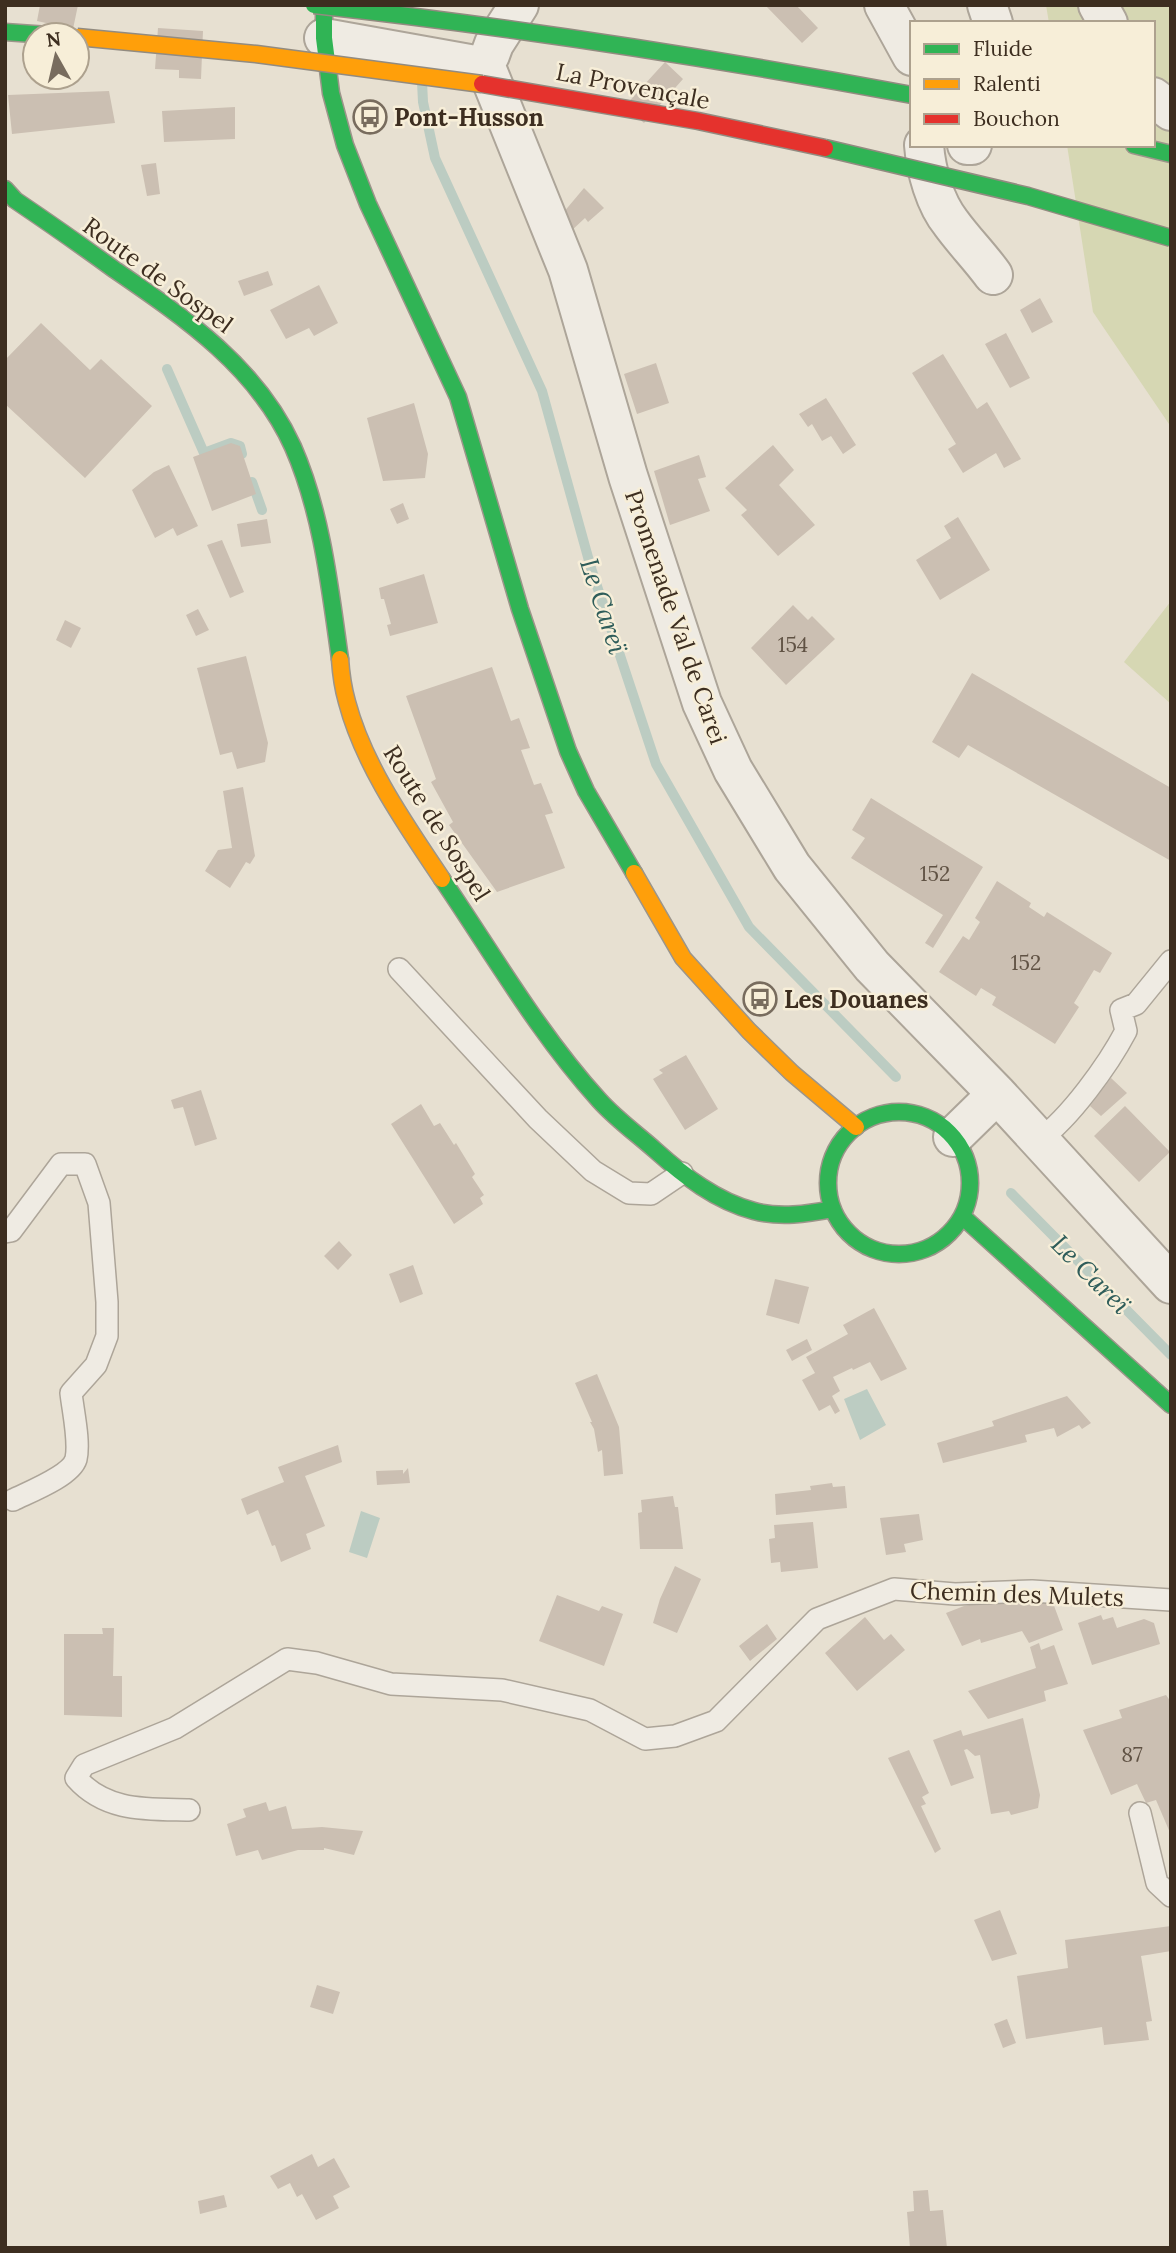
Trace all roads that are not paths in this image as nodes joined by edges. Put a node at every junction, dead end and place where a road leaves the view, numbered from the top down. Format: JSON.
{"nodes":[{"id":1,"x":519,"y":5,"type":"edge"},
{"id":2,"x":884,"y":5,"type":"edge"},
{"id":3,"x":1098,"y":5,"type":"edge"},
{"id":4,"x":321,"y":16,"type":"edge"},
{"id":5,"x":1107,"y":21,"type":"edge"},
{"id":6,"x":91,"y":38,"type":"edge"},
{"id":7,"x":910,"y":52,"type":"edge"},
{"id":8,"x":486,"y":67,"type":"junction"},
{"id":9,"x":910,"y":95,"type":"edge"},
{"id":10,"x":1155,"y":99,"type":"edge"},
{"id":11,"x":1171,"y":111,"type":"edge"},
{"id":12,"x":924,"y":147,"type":"edge"},
{"id":13,"x":1141,"y":147,"type":"edge"},
{"id":14,"x":1171,"y":155,"type":"edge"},
{"id":15,"x":5,"y":189,"type":"edge"},
{"id":16,"x":1171,"y":238,"type":"edge"},
{"id":17,"x":993,"y":275,"type":"dead end"},
{"id":18,"x":1171,"y":961,"type":"edge"},
{"id":19,"x":399,"y":969,"type":"dead end"},
{"id":20,"x":997,"y":1094,"type":"junction"},
{"id":21,"x":856,"y":1126,"type":"junction"},
{"id":22,"x":953,"y":1137,"type":"junction"},
{"id":23,"x":1039,"y":1140,"type":"junction"},
{"id":24,"x":682,"y":1173,"type":"junction"},
{"id":25,"x":833,"y":1209,"type":"junction"},
{"id":26,"x":961,"y":1216,"type":"junction"},
{"id":27,"x":5,"y":1232,"type":"edge"},
{"id":28,"x":1171,"y":1284,"type":"edge"},
{"id":29,"x":1170,"y":1412,"type":"edge"},
{"id":30,"x":13,"y":1500,"type":"dead end"},
{"id":31,"x":1171,"y":1600,"type":"edge"},
{"id":32,"x":189,"y":1810,"type":"dead end"},
{"id":33,"x":1140,"y":1813,"type":"dead end"},
{"id":34,"x":1171,"y":1896,"type":"edge"}],
"edges":[{"from":1,"to":8,"type":"street"},
{"from":2,"to":7,"type":"street"},
{"from":3,"to":5,"type":"street"},
{"from":4,"to":8,"type":"street"},
{"from":4,"to":9,"type":"main road","name":"La Provençale","bridge":true},
{"from":4,"to":21,"type":"main road"},
{"from":6,"to":16,"type":"main road","name":"La Provençale","bridge":true},
{"from":8,"to":20,"type":"street","name":"Promenade Val de Carei"},
{"from":10,"to":11,"type":"street"},
{"from":12,"to":17,"type":"street"},
{"from":13,"to":14,"type":"main road"},
{"from":15,"to":24,"type":"main road","name":"Route de Sospel"},
{"from":18,"to":23,"type":"lane"},
{"from":19,"to":24,"type":"lane"},
{"from":20,"to":22,"type":"street"},
{"from":20,"to":23,"type":"street","name":"Promenade Val de Carei"},
{"from":21,"to":22,"type":"main road"},
{"from":21,"to":25,"type":"main road"},
{"from":22,"to":26,"type":"main road"},
{"from":23,"to":28,"type":"street","name":"Promenade Val de Carei"},
{"from":24,"to":25,"type":"main road","name":"Route de Sospel"},
{"from":25,"to":26,"type":"main road"},
{"from":26,"to":29,"type":"main road"},
{"from":27,"to":30,"type":"lane"},
{"from":31,"to":32,"type":"lane","name":"Chemin des Mulets"},
{"from":33,"to":34,"type":"lane"}]}
